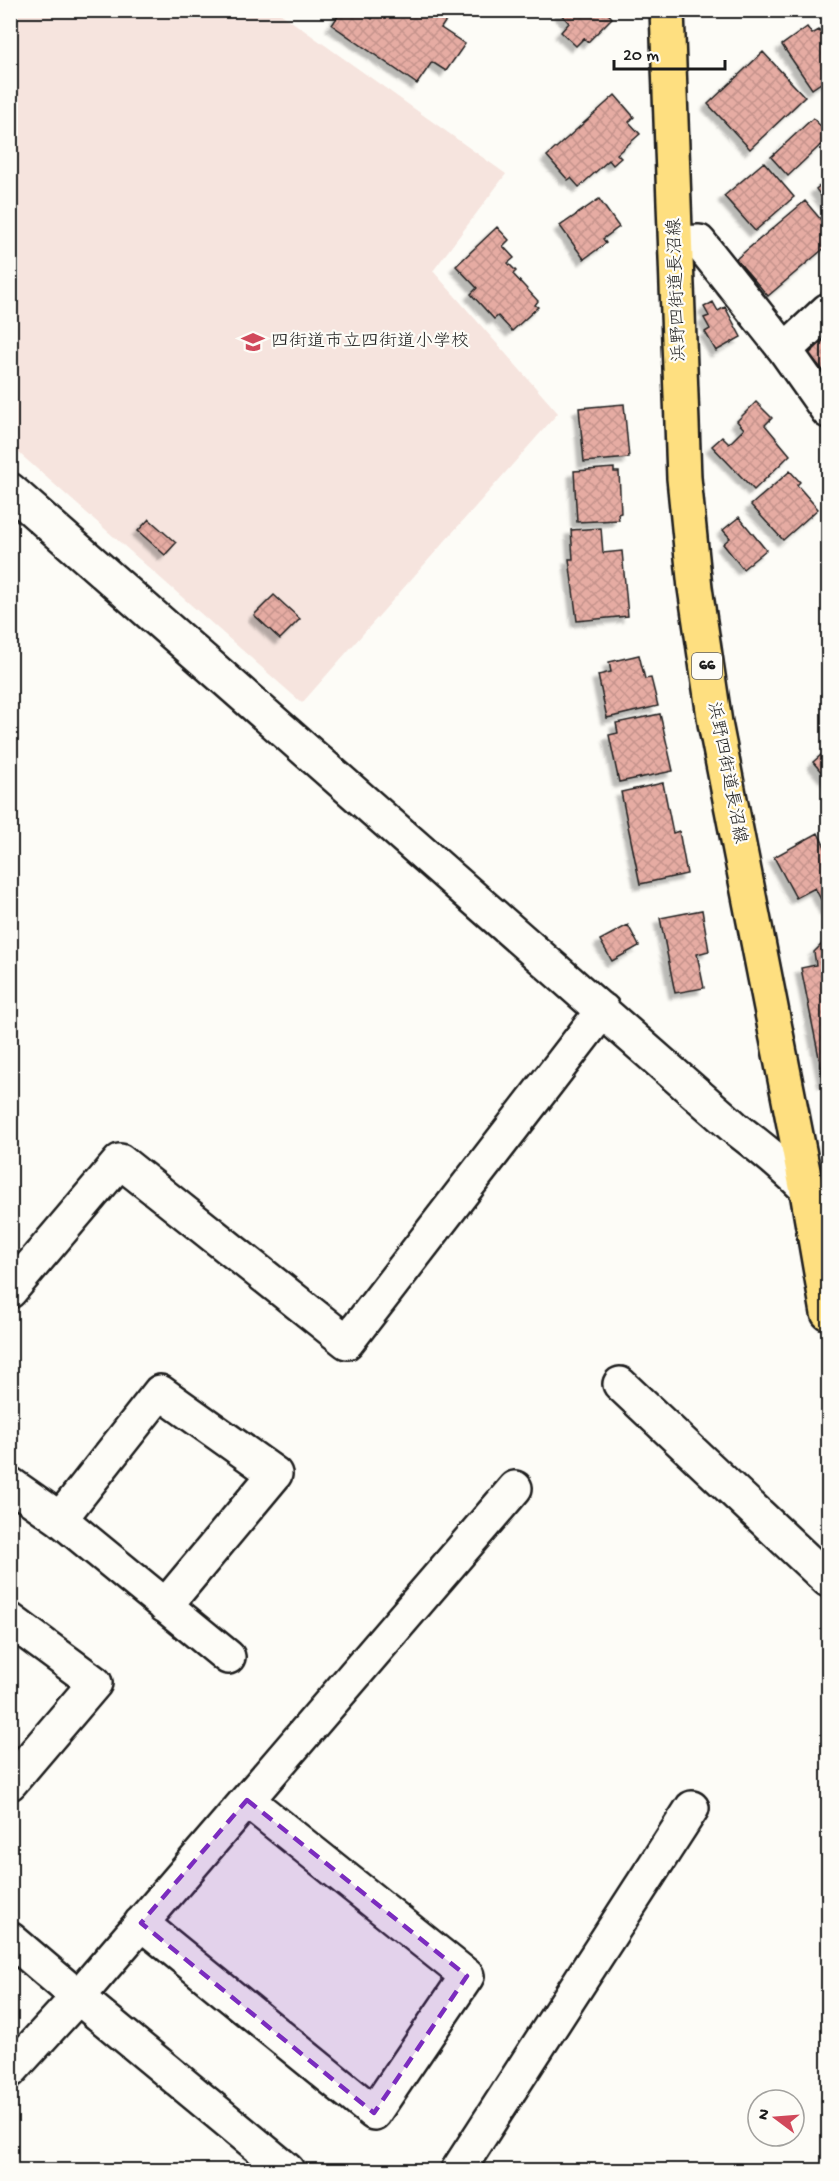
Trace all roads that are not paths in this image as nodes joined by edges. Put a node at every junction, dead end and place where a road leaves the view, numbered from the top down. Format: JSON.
{"nodes":[{"id":1,"x":667,"y":10,"type":"edge"},
{"id":2,"x":676,"y":243,"type":"junction"},
{"id":3,"x":828,"y":310,"type":"edge"},
{"id":4,"x":785,"y":350,"type":"junction"},
{"id":5,"x":828,"y":411,"type":"edge"},
{"id":6,"x":10,"y":490,"type":"edge"},
{"id":7,"x":603,"y":1010,"type":"junction"},
{"id":8,"x":806,"y":1186,"type":"junction"},
{"id":9,"x":828,"y":1212,"type":"edge"},
{"id":10,"x":10,"y":1291,"type":"edge"},
{"id":11,"x":828,"y":1313,"type":"edge"},
{"id":12,"x":620,"y":1384,"type":"dead end"},
{"id":13,"x":10,"y":1484,"type":"edge"},
{"id":14,"x":515,"y":1488,"type":"dead end"},
{"id":15,"x":60,"y":1519,"type":"junction"},
{"id":16,"x":828,"y":1580,"type":"edge"},
{"id":17,"x":165,"y":1606,"type":"junction"},
{"id":18,"x":10,"y":1620,"type":"edge"},
{"id":19,"x":228,"y":1657,"type":"dead end"},
{"id":20,"x":10,"y":1783,"type":"edge"},
{"id":21,"x":247,"y":1800,"type":"junction"},
{"id":22,"x":692,"y":1808,"type":"dead end"},
{"id":23,"x":141,"y":1923,"type":"junction"},
{"id":24,"x":10,"y":1939,"type":"edge"},
{"id":25,"x":78,"y":1997,"type":"junction"},
{"id":26,"x":10,"y":2072,"type":"edge"},
{"id":27,"x":272,"y":2166,"type":"edge"},
{"id":28,"x":458,"y":2170,"type":"edge"}],
"edges":[{"from":1,"to":2,"type":"main road","name":"浜野四街道長沼線","number":"66"},
{"from":2,"to":4,"type":"street"},
{"from":2,"to":8,"type":"main road","name":"浜野四街道長沼線","number":"66"},
{"from":3,"to":4,"type":"street"},
{"from":4,"to":5,"type":"street"},
{"from":6,"to":7,"type":"street"},
{"from":7,"to":8,"type":"street"},
{"from":7,"to":10,"type":"street"},
{"from":8,"to":9,"type":"street"},
{"from":8,"to":11,"type":"main road","name":"浜野四街道長沼線","number":"66"},
{"from":12,"to":16,"type":"street"},
{"from":13,"to":15,"type":"street"},
{"from":14,"to":21,"type":"street"},
{"from":15,"to":17,"type":"street"},
{"from":15,"to":17,"type":"street"},
{"from":17,"to":19,"type":"street"},
{"from":18,"to":20,"type":"street"},
{"from":21,"to":23,"type":"street"},
{"from":21,"to":23,"type":"street"},
{"from":22,"to":28,"type":"street"},
{"from":23,"to":25,"type":"street"},
{"from":24,"to":25,"type":"street"},
{"from":25,"to":26,"type":"street"},
{"from":25,"to":27,"type":"street"}]}
